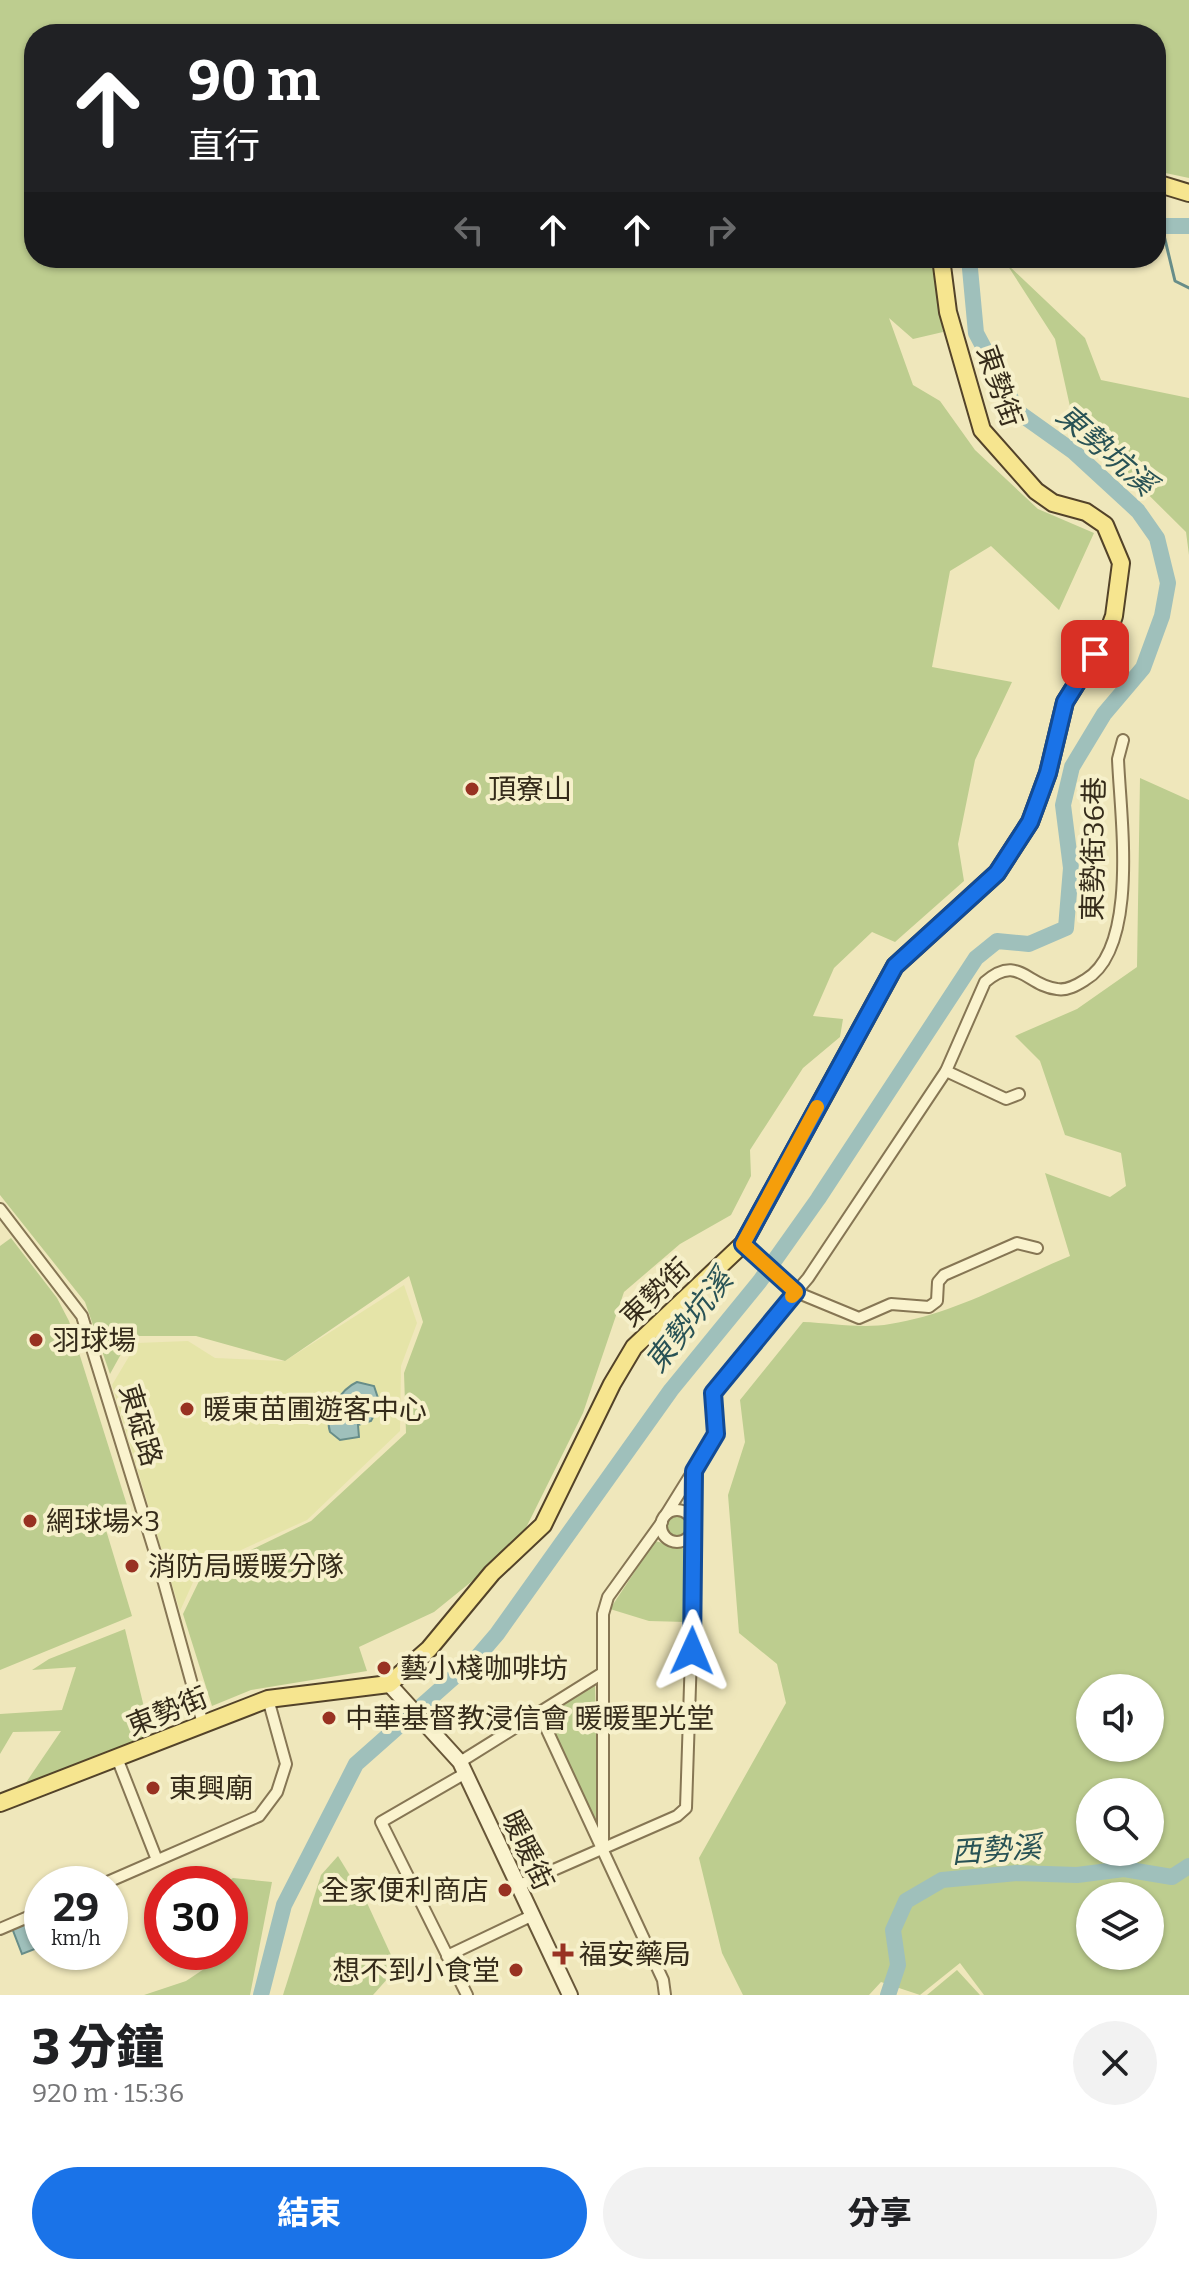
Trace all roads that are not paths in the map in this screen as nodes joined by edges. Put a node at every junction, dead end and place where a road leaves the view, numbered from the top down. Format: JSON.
{"nodes":[{"id":1,"x":1166,"y":186,"type":"edge"},
{"id":2,"x":1189,"y":193,"type":"edge"},
{"id":3,"x":942,"y":268,"type":"edge"},
{"id":4,"x":1123,"y":740,"type":"dead end"},
{"id":5,"x":946,"y":1071,"type":"junction"},
{"id":6,"x":1019,"y":1094,"type":"dead end"},
{"id":7,"x":0,"y":1209,"type":"edge"},
{"id":8,"x":748,"y":1248,"type":"junction"},
{"id":9,"x":1037,"y":1248,"type":"dead end"},
{"id":10,"x":792,"y":1288,"type":"junction"},
{"id":11,"x":694,"y":1471,"type":"junction"},
{"id":12,"x":664,"y":1518,"type":"junction"},
{"id":13,"x":692,"y":1527,"type":"junction"},
{"id":14,"x":601,"y":1674,"type":"junction"},
{"id":15,"x":393,"y":1689,"type":"junction"},
{"id":16,"x":268,"y":1699,"type":"junction"},
{"id":17,"x":540,"y":1715,"type":"junction"},
{"id":18,"x":203,"y":1724,"type":"junction"},
{"id":19,"x":117,"y":1758,"type":"junction"},
{"id":20,"x":462,"y":1768,"type":"junction"},
{"id":21,"x":0,"y":1803,"type":"edge"},
{"id":22,"x":603,"y":1849,"type":"junction"},
{"id":23,"x":157,"y":1860,"type":"junction"},
{"id":24,"x":128,"y":1873,"type":"edge"},
{"id":25,"x":517,"y":1886,"type":"junction"},
{"id":26,"x":531,"y":1916,"type":"junction"},
{"id":27,"x":24,"y":1919,"type":"edge"},
{"id":28,"x":0,"y":1929,"type":"edge"},
{"id":29,"x":447,"y":1956,"type":"junction"},
{"id":30,"x":467,"y":1995,"type":"edge"},
{"id":31,"x":570,"y":1995,"type":"edge"},
{"id":32,"x":665,"y":1995,"type":"edge"}],
"edges":[{"from":1,"to":2,"type":"main road"},
{"from":3,"to":8,"type":"main road","name":"東勢街"},
{"from":4,"to":5,"type":"street","name":"東勢街36巷"},
{"from":5,"to":6,"type":"street"},
{"from":5,"to":10,"type":"street","name":"東勢街36巷"},
{"from":7,"to":18,"type":"street","name":"東碇路"},
{"from":8,"to":10,"type":"street"},
{"from":8,"to":15,"type":"main road","name":"東勢街"},
{"from":9,"to":10,"type":"street"},
{"from":10,"to":11,"type":"street","name":"東勢街36巷"},
{"from":11,"to":12,"type":"street","name":"東勢街36巷"},
{"from":11,"to":13,"type":"street"},
{"from":12,"to":13,"type":"street"},
{"from":12,"to":13,"type":"street"},
{"from":12,"to":14,"type":"street","name":"東勢街36巷"},
{"from":13,"to":22,"type":"street"},
{"from":14,"to":17,"type":"street"},
{"from":14,"to":22,"type":"street","name":"東勢街36巷"},
{"from":15,"to":16,"type":"main road","name":"東勢街"},
{"from":15,"to":20,"type":"street","name":"暖暖街"},
{"from":16,"to":18,"type":"main road","name":"東勢街"},
{"from":16,"to":23,"type":"street"},
{"from":17,"to":20,"type":"street"},
{"from":17,"to":22,"type":"street"},
{"from":18,"to":19,"type":"main road","name":"東勢街"},
{"from":19,"to":21,"type":"main road","name":"東勢街"},
{"from":19,"to":23,"type":"street"},
{"from":20,"to":25,"type":"street","name":"暖暖街"},
{"from":20,"to":29,"type":"street"},
{"from":22,"to":25,"type":"street"},
{"from":22,"to":32,"type":"street"},
{"from":23,"to":24,"type":"street"},
{"from":25,"to":26,"type":"street","name":"暖暖街"},
{"from":26,"to":29,"type":"street"},
{"from":26,"to":31,"type":"street","name":"暖暖街"},
{"from":27,"to":28,"type":"street"},
{"from":29,"to":30,"type":"street"}]}
